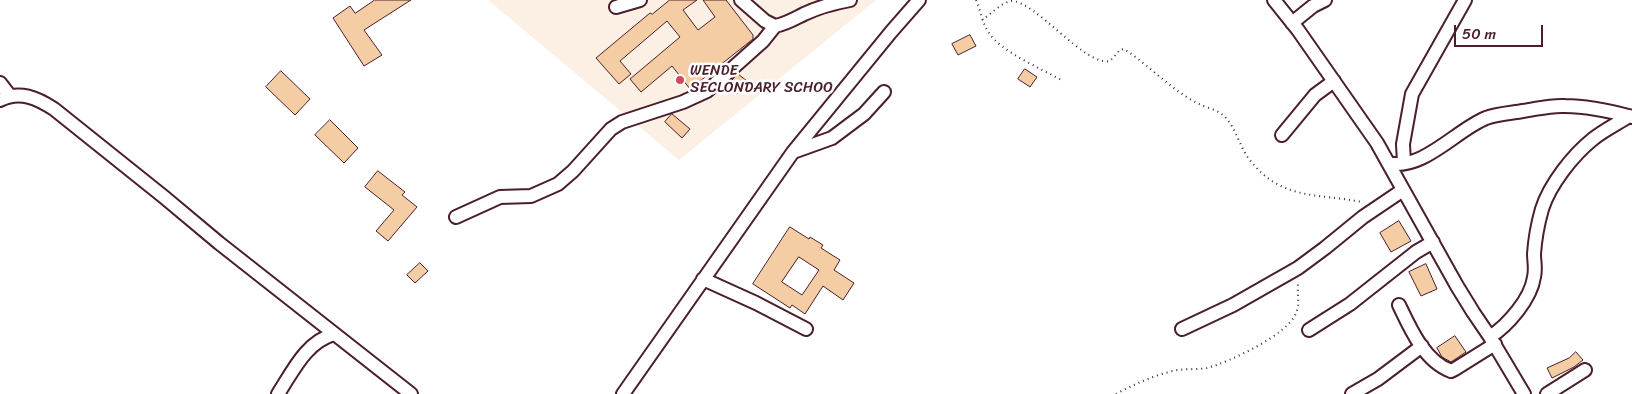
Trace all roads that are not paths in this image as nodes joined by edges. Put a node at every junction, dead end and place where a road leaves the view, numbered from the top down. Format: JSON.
{"nodes":[{"id":1,"x":640,"y":0,"type":"edge"},
{"id":2,"x":741,"y":0,"type":"edge"},
{"id":3,"x":850,"y":0,"type":"edge"},
{"id":4,"x":919,"y":0,"type":"edge"},
{"id":5,"x":1274,"y":0,"type":"edge"},
{"id":6,"x":1325,"y":0,"type":"edge"},
{"id":7,"x":1465,"y":0,"type":"edge"},
{"id":8,"x":616,"y":7,"type":"dead end"},
{"id":9,"x":1292,"y":23,"type":"junction"},
{"id":10,"x":775,"y":26,"type":"junction"},
{"id":11,"x":1334,"y":81,"type":"junction"},
{"id":12,"x":0,"y":83,"type":"edge"},
{"id":13,"x":884,"y":92,"type":"dead end"},
{"id":14,"x":5,"y":98,"type":"edge"},
{"id":15,"x":1630,"y":117,"type":"edge"},
{"id":16,"x":1282,"y":135,"type":"dead end"},
{"id":17,"x":793,"y":152,"type":"junction"},
{"id":18,"x":1388,"y":163,"type":"junction"},
{"id":19,"x":1404,"y":164,"type":"junction"},
{"id":20,"x":1403,"y":190,"type":"junction"},
{"id":21,"x":456,"y":217,"type":"dead end"},
{"id":22,"x":1433,"y":242,"type":"junction"},
{"id":23,"x":702,"y":279,"type":"junction"},
{"id":24,"x":1399,"y":304,"type":"dead end"},
{"id":25,"x":806,"y":329,"type":"dead end"},
{"id":26,"x":1182,"y":329,"type":"dead end"},
{"id":27,"x":1309,"y":330,"type":"dead end"},
{"id":28,"x":334,"y":334,"type":"junction"},
{"id":29,"x":1493,"y":341,"type":"junction"},
{"id":30,"x":1422,"y":346,"type":"junction"},
{"id":31,"x":1585,"y":370,"type":"dead end"},
{"id":32,"x":278,"y":394,"type":"edge"},
{"id":33,"x":410,"y":394,"type":"edge"},
{"id":34,"x":623,"y":394,"type":"edge"},
{"id":35,"x":1352,"y":394,"type":"edge"},
{"id":36,"x":1524,"y":394,"type":"edge"},
{"id":37,"x":1547,"y":394,"type":"edge"}],
"edges":[{"from":1,"to":8,"type":"street"},
{"from":2,"to":10,"type":"street"},
{"from":3,"to":10,"type":"street"},
{"from":4,"to":17,"type":"street"},
{"from":5,"to":9,"type":"street"},
{"from":6,"to":9,"type":"street"},
{"from":7,"to":19,"type":"street"},
{"from":9,"to":11,"type":"street"},
{"from":10,"to":21,"type":"street"},
{"from":11,"to":16,"type":"street"},
{"from":11,"to":18,"type":"street"},
{"from":12,"to":14,"type":"street"},
{"from":13,"to":17,"type":"street"},
{"from":14,"to":28,"type":"street"},
{"from":15,"to":19,"type":"street"},
{"from":15,"to":29,"type":"street"},
{"from":17,"to":23,"type":"street"},
{"from":18,"to":19,"type":"street"},
{"from":18,"to":20,"type":"street"},
{"from":20,"to":22,"type":"street"},
{"from":20,"to":26,"type":"street"},
{"from":22,"to":27,"type":"street"},
{"from":22,"to":29,"type":"street"},
{"from":23,"to":25,"type":"street"},
{"from":23,"to":34,"type":"street"},
{"from":24,"to":30,"type":"street"},
{"from":28,"to":32,"type":"street"},
{"from":28,"to":33,"type":"street"},
{"from":29,"to":30,"type":"street"},
{"from":29,"to":36,"type":"street"},
{"from":30,"to":35,"type":"street"},
{"from":31,"to":37,"type":"street"}]}
